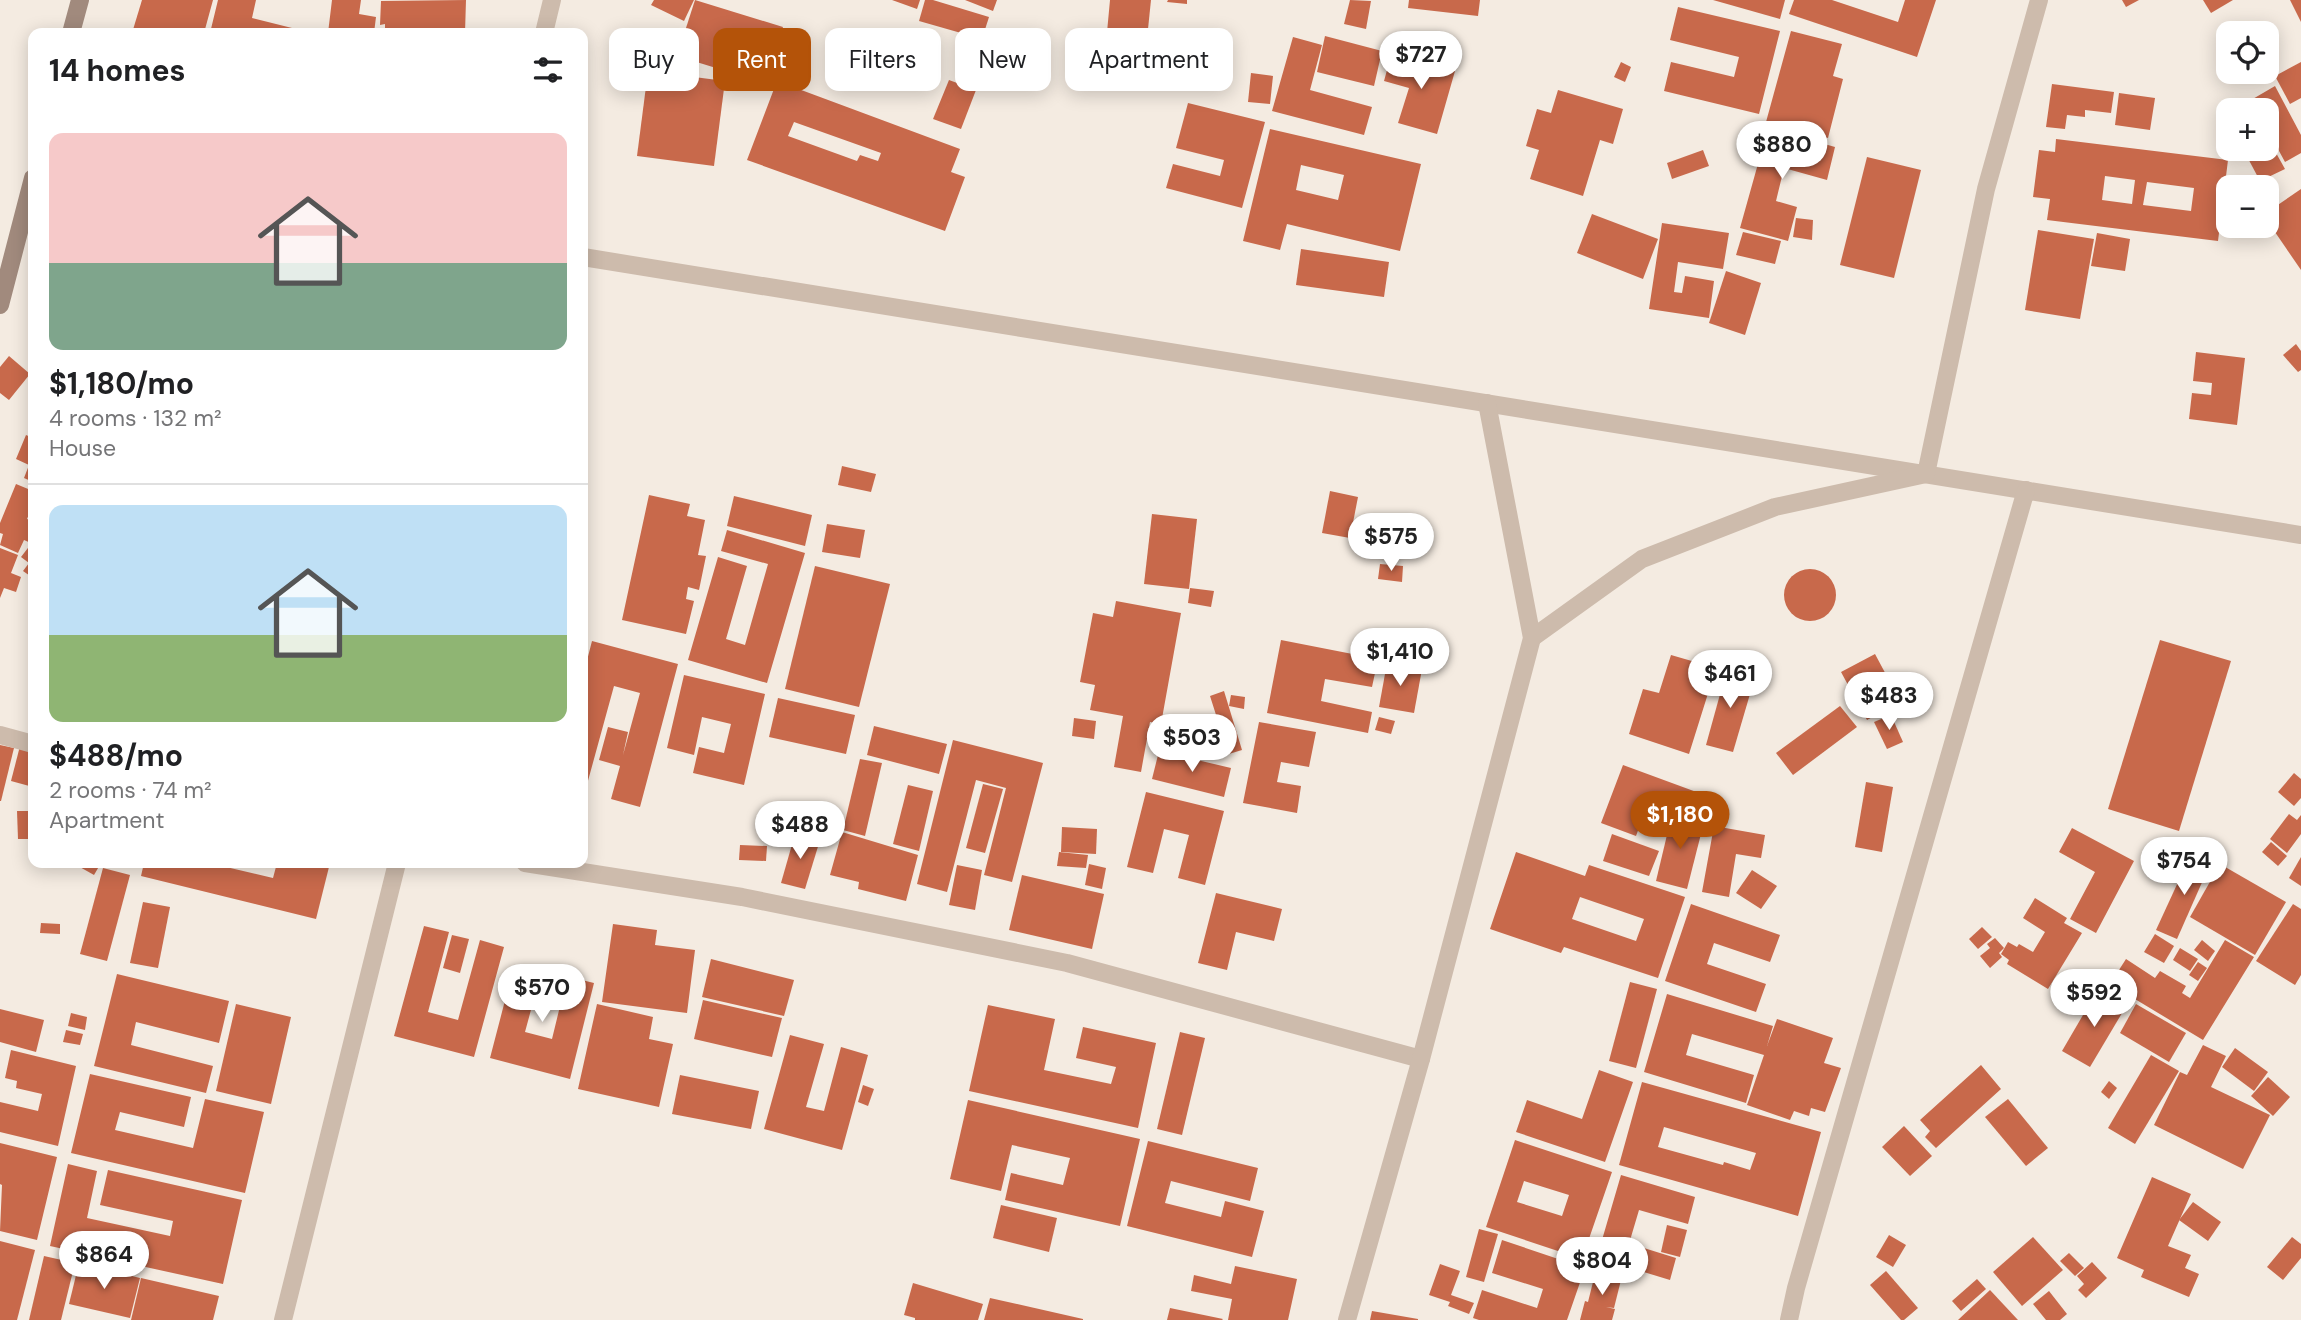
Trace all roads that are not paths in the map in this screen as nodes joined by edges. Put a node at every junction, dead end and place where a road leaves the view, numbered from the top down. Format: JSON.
{"nodes":[{"id":1,"x":80,"y":0,"type":"edge"},
{"id":2,"x":552,"y":0,"type":"edge"},
{"id":3,"x":2039,"y":0,"type":"edge"},
{"id":4,"x":72,"y":28,"type":"edge"},
{"id":5,"x":545,"y":28,"type":"edge"},
{"id":6,"x":28,"y":197,"type":"edge"},
{"id":7,"x":588,"y":258,"type":"edge"},
{"id":8,"x":0,"y":305,"type":"edge"},
{"id":9,"x":1487,"y":403,"type":"junction"},
{"id":10,"x":1926,"y":474,"type":"junction"},
{"id":11,"x":2025,"y":491,"type":"junction"},
{"id":12,"x":2301,"y":535,"type":"edge"},
{"id":13,"x":1532,"y":638,"type":"junction"},
{"id":14,"x":0,"y":735,"type":"edge"},
{"id":15,"x":28,"y":743,"type":"edge"},
{"id":16,"x":396,"y":868,"type":"edge"},
{"id":17,"x":557,"y":868,"type":"edge"},
{"id":18,"x":1421,"y":1059,"type":"junction"},
{"id":19,"x":283,"y":1320,"type":"edge"},
{"id":20,"x":1347,"y":1320,"type":"edge"},
{"id":21,"x":1789,"y":1320,"type":"edge"}],
"edges":[{"from":1,"to":4,"type":"street"},
{"from":2,"to":5,"type":"street"},
{"from":3,"to":10,"type":"street"},
{"from":6,"to":8,"type":"street"},
{"from":7,"to":9,"type":"street"},
{"from":9,"to":10,"type":"street"},
{"from":9,"to":13,"type":"street"},
{"from":10,"to":11,"type":"street"},
{"from":10,"to":13,"type":"street"},
{"from":11,"to":12,"type":"street"},
{"from":11,"to":21,"type":"street"},
{"from":13,"to":18,"type":"street"},
{"from":14,"to":15,"type":"street"},
{"from":16,"to":19,"type":"street"},
{"from":17,"to":18,"type":"street"},
{"from":18,"to":20,"type":"street"}]}
